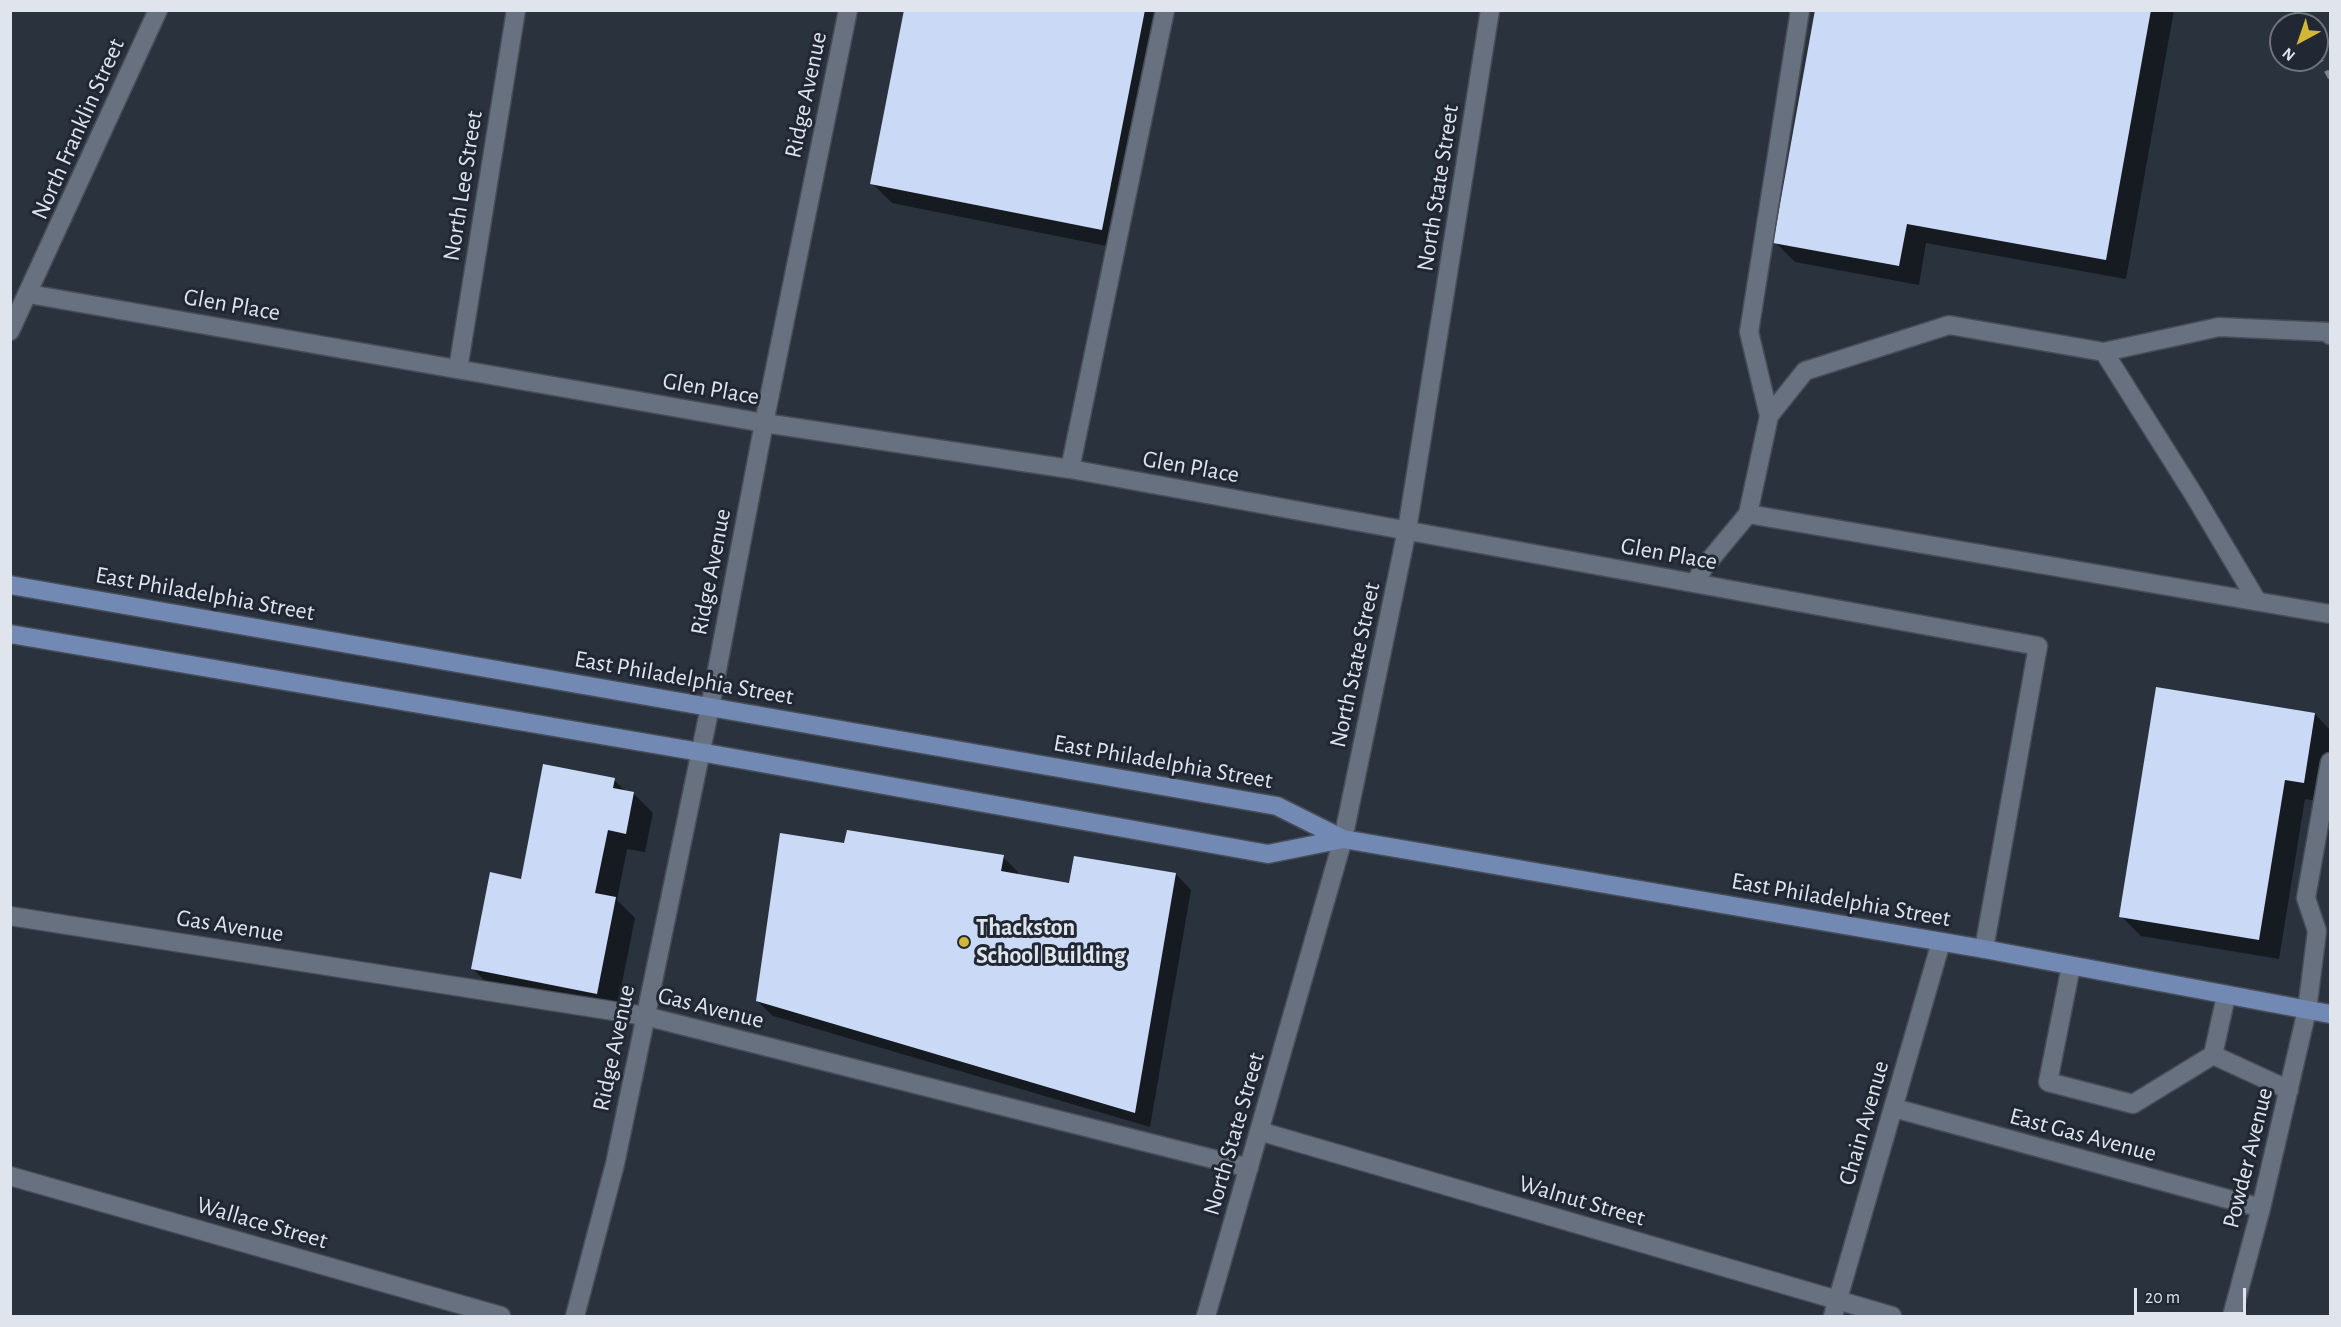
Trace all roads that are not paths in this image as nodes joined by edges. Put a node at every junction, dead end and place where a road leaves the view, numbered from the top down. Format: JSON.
{"nodes":[{"id":1,"x":158,"y":10,"type":"edge"},
{"id":2,"x":516,"y":10,"type":"edge"},
{"id":3,"x":848,"y":10,"type":"edge"},
{"id":4,"x":1165,"y":10,"type":"edge"},
{"id":5,"x":1490,"y":10,"type":"edge"},
{"id":6,"x":1800,"y":10,"type":"edge"},
{"id":7,"x":29,"y":294,"type":"junction"},
{"id":8,"x":10,"y":331,"type":"edge"},
{"id":9,"x":2331,"y":335,"type":"edge"},
{"id":10,"x":2104,"y":352,"type":"junction"},
{"id":11,"x":458,"y":369,"type":"junction"},
{"id":12,"x":1769,"y":416,"type":"junction"},
{"id":13,"x":764,"y":423,"type":"junction"},
{"id":14,"x":1070,"y":469,"type":"junction"},
{"id":15,"x":1748,"y":514,"type":"junction"},
{"id":16,"x":1407,"y":530,"type":"junction"},
{"id":17,"x":1695,"y":583,"type":"junction"},
{"id":18,"x":10,"y":585,"type":"edge"},
{"id":19,"x":2257,"y":601,"type":"junction"},
{"id":20,"x":2331,"y":614,"type":"edge"},
{"id":21,"x":10,"y":634,"type":"edge"},
{"id":22,"x":710,"y":707,"type":"junction"},
{"id":23,"x":700,"y":752,"type":"junction"},
{"id":24,"x":2331,"y":762,"type":"edge"},
{"id":25,"x":1343,"y":838,"type":"junction"},
{"id":26,"x":10,"y":916,"type":"edge"},
{"id":27,"x":2324,"y":932,"type":"edge"},
{"id":28,"x":1941,"y":942,"type":"junction"},
{"id":29,"x":1984,"y":949,"type":"junction"},
{"id":30,"x":2071,"y":966,"type":"junction"},
{"id":31,"x":2226,"y":996,"type":"junction"},
{"id":32,"x":2307,"y":1010,"type":"junction"},
{"id":33,"x":2331,"y":1014,"type":"edge"},
{"id":34,"x":645,"y":1017,"type":"junction"},
{"id":35,"x":2212,"y":1055,"type":"junction"},
{"id":36,"x":2289,"y":1090,"type":"junction"},
{"id":37,"x":1894,"y":1108,"type":"junction"},
{"id":38,"x":1259,"y":1131,"type":"junction"},
{"id":39,"x":1249,"y":1168,"type":"junction"},
{"id":40,"x":10,"y":1176,"type":"edge"},
{"id":41,"x":2261,"y":1208,"type":"junction"},
{"id":42,"x":1835,"y":1309,"type":"edge"},
{"id":43,"x":501,"y":1317,"type":"edge"},
{"id":44,"x":575,"y":1317,"type":"edge"},
{"id":45,"x":1206,"y":1317,"type":"edge"},
{"id":46,"x":1892,"y":1317,"type":"edge"},
{"id":47,"x":2232,"y":1317,"type":"edge"}],
"edges":[{"from":1,"to":7,"type":"street","name":"North Franklin Street"},
{"from":2,"to":11,"type":"street","name":"North Lee Street"},
{"from":3,"to":13,"type":"street","name":"Ridge Avenue"},
{"from":4,"to":14,"type":"street"},
{"from":5,"to":16,"type":"street","name":"North State Street"},
{"from":6,"to":12,"type":"street"},
{"from":7,"to":8,"type":"street","name":"North Franklin Street"},
{"from":7,"to":11,"type":"street","name":"Glen Place"},
{"from":9,"to":10,"type":"street"},
{"from":10,"to":12,"type":"street"},
{"from":10,"to":19,"type":"street"},
{"from":11,"to":13,"type":"street","name":"Glen Place"},
{"from":12,"to":15,"type":"street"},
{"from":13,"to":14,"type":"street","name":"Glen Place"},
{"from":13,"to":22,"type":"street","name":"Ridge Avenue"},
{"from":14,"to":16,"type":"street","name":"Glen Place"},
{"from":15,"to":17,"type":"street"},
{"from":15,"to":19,"type":"street"},
{"from":16,"to":17,"type":"street","name":"Glen Place"},
{"from":16,"to":25,"type":"street","name":"North State Street"},
{"from":17,"to":29,"type":"street","name":"Glen Place"},
{"from":18,"to":22,"type":"main road","name":"East Philadelphia Street"},
{"from":19,"to":20,"type":"street"},
{"from":21,"to":23,"type":"main road","name":"East Philadelphia Street"},
{"from":22,"to":23,"type":"street","name":"Ridge Avenue"},
{"from":22,"to":25,"type":"main road","name":"East Philadelphia Street"},
{"from":23,"to":25,"type":"main road","name":"East Philadelphia Street"},
{"from":23,"to":34,"type":"street","name":"Ridge Avenue"},
{"from":24,"to":27,"type":"street"},
{"from":25,"to":28,"type":"main road","name":"East Philadelphia Street"},
{"from":25,"to":38,"type":"street","name":"North State Street"},
{"from":26,"to":34,"type":"street","name":"Gas Avenue"},
{"from":27,"to":32,"type":"street","name":"Powder Avenue"},
{"from":28,"to":29,"type":"main road","name":"East Philadelphia Street"},
{"from":28,"to":37,"type":"street","name":"Chain Avenue"},
{"from":29,"to":30,"type":"main road","name":"East Philadelphia Street"},
{"from":30,"to":31,"type":"main road","name":"East Philadelphia Street"},
{"from":30,"to":35,"type":"street"},
{"from":31,"to":32,"type":"main road","name":"East Philadelphia Street"},
{"from":31,"to":35,"type":"street"},
{"from":32,"to":33,"type":"main road","name":"East Philadelphia Street"},
{"from":32,"to":36,"type":"street","name":"Powder Avenue"},
{"from":34,"to":39,"type":"street","name":"Gas Avenue"},
{"from":34,"to":44,"type":"street","name":"Ridge Avenue"},
{"from":35,"to":36,"type":"street"},
{"from":36,"to":41,"type":"street","name":"Powder Avenue"},
{"from":37,"to":41,"type":"street","name":"East Gas Avenue"},
{"from":37,"to":42,"type":"street","name":"Chain Avenue"},
{"from":38,"to":39,"type":"street","name":"North State Street"},
{"from":38,"to":42,"type":"street","name":"Walnut Street"},
{"from":39,"to":45,"type":"street","name":"North State Street"},
{"from":40,"to":43,"type":"street","name":"Wallace Street"},
{"from":41,"to":47,"type":"street","name":"Powder Avenue"},
{"from":42,"to":46,"type":"street","name":"Walnut Street"}]}
